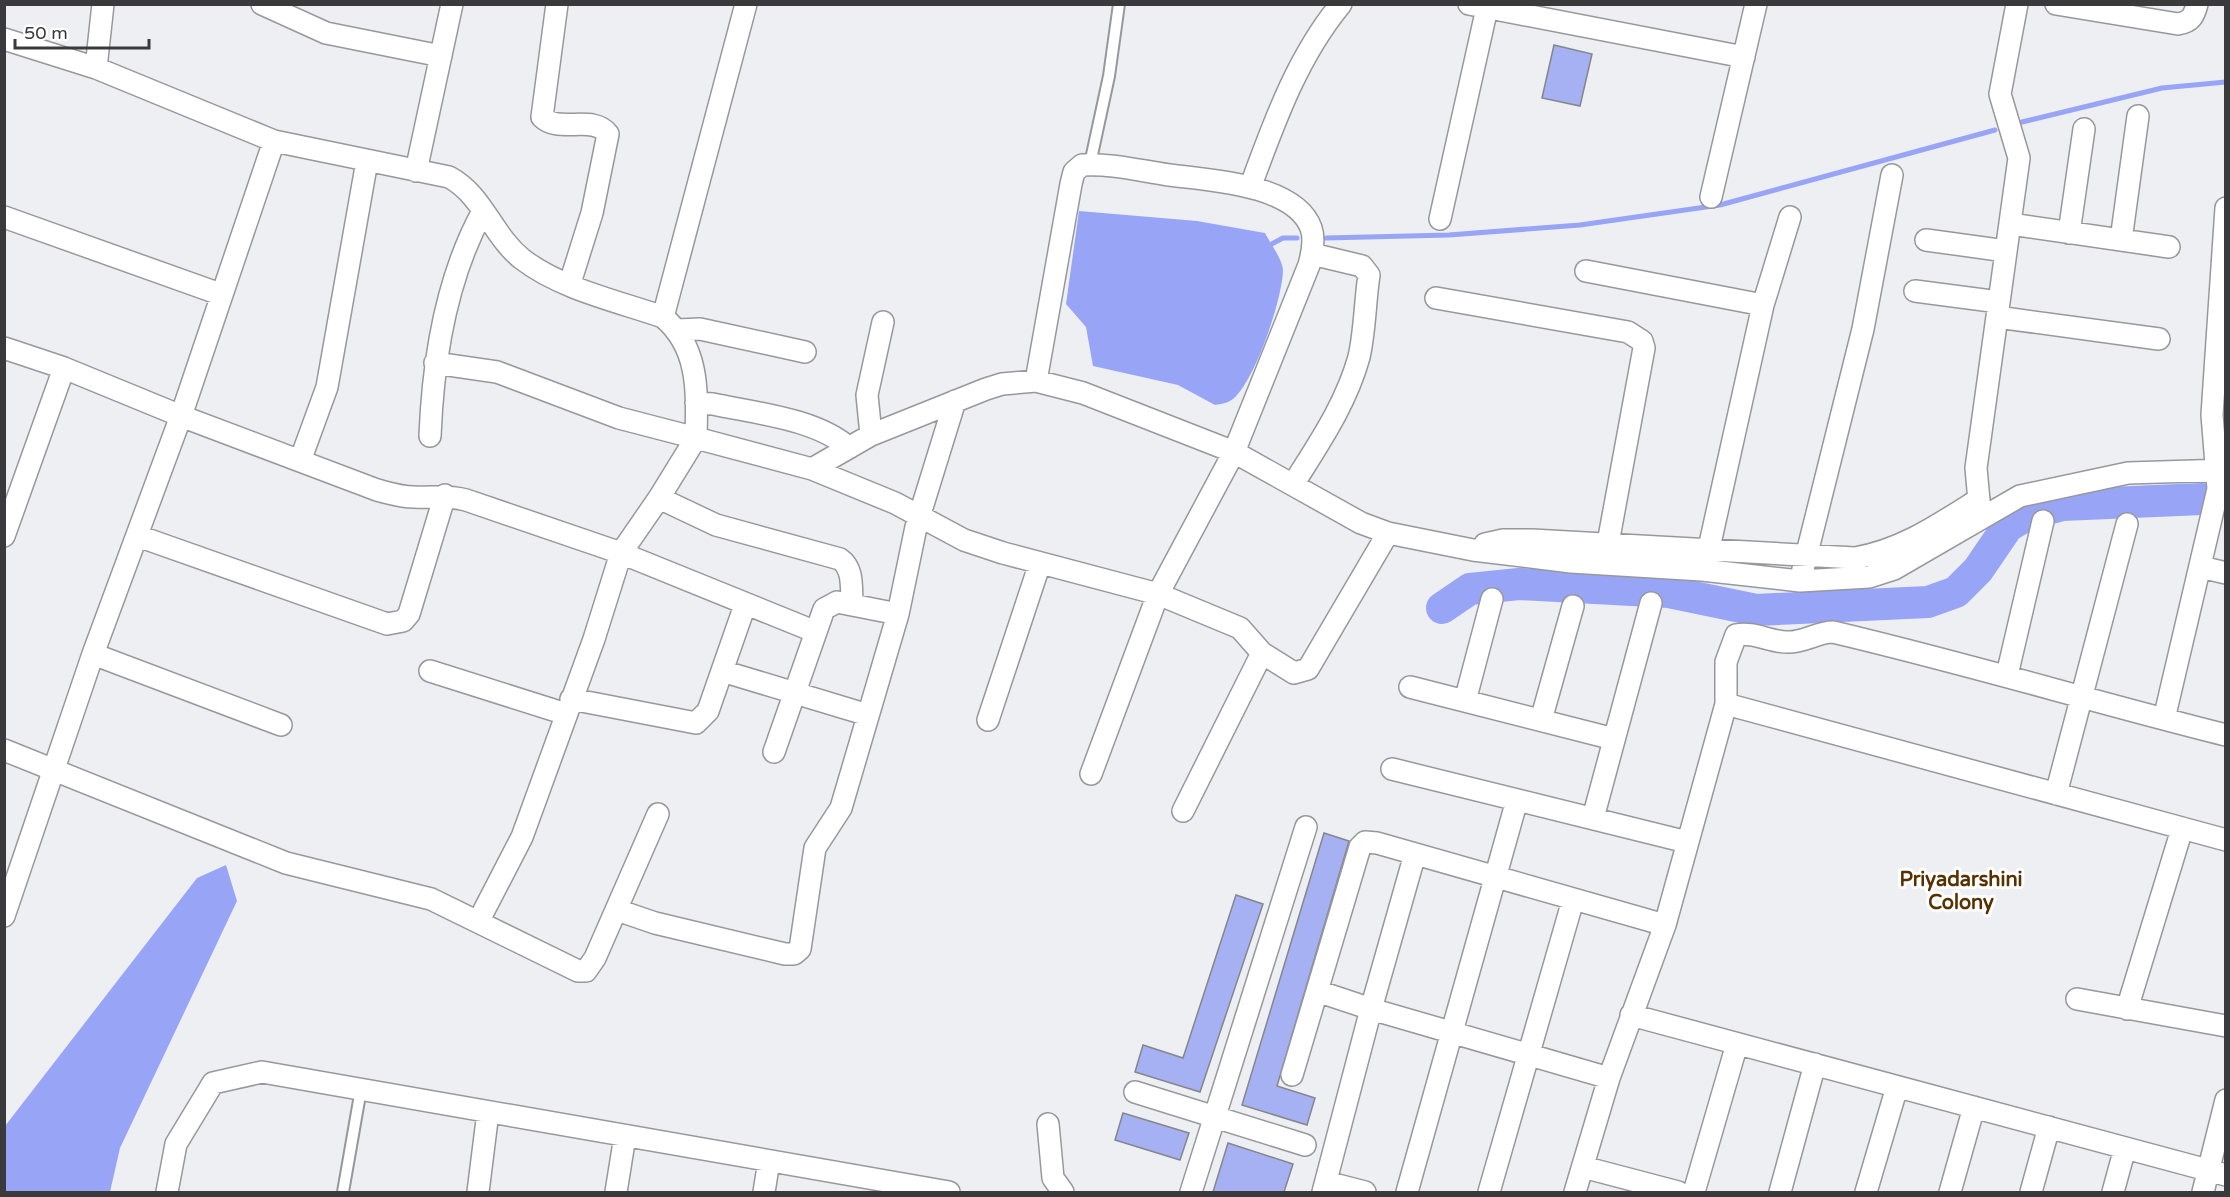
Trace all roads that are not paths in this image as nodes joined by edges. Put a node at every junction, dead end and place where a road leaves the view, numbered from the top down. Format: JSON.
{"nodes":[{"id":1,"x":103,"y":4,"type":"edge"},
{"id":2,"x":262,"y":4,"type":"edge"},
{"id":3,"x":452,"y":4,"type":"edge"},
{"id":4,"x":558,"y":4,"type":"edge"},
{"id":5,"x":746,"y":4,"type":"edge"},
{"id":6,"x":1119,"y":4,"type":"edge"},
{"id":7,"x":1341,"y":4,"type":"edge"},
{"id":8,"x":1756,"y":4,"type":"edge"},
{"id":9,"x":2017,"y":4,"type":"edge"},
{"id":10,"x":2056,"y":4,"type":"edge"},
{"id":11,"x":2197,"y":4,"type":"edge"},
{"id":12,"x":1474,"y":5,"type":"edge"},
{"id":13,"x":4,"y":39,"type":"edge"},
{"id":14,"x":441,"y":56,"type":"junction"},
{"id":15,"x":1744,"y":57,"type":"junction"},
{"id":16,"x":96,"y":68,"type":"junction"},
{"id":17,"x":2138,"y":116,"type":"dead end"},
{"id":18,"x":2084,"y":129,"type":"dead end"},
{"id":19,"x":274,"y":141,"type":"junction"},
{"id":20,"x":367,"y":161,"type":"junction"},
{"id":21,"x":1090,"y":164,"type":"junction"},
{"id":22,"x":416,"y":171,"type":"junction"},
{"id":23,"x":1892,"y":175,"type":"dead end"},
{"id":24,"x":1251,"y":186,"type":"junction"},
{"id":25,"x":1711,"y":197,"type":"dead end"},
{"id":26,"x":2226,"y":208,"type":"edge"},
{"id":27,"x":483,"y":211,"type":"junction"},
{"id":28,"x":1790,"y":216,"type":"dead end"},
{"id":29,"x":4,"y":217,"type":"edge"},
{"id":30,"x":1440,"y":219,"type":"dead end"},
{"id":31,"x":2010,"y":224,"type":"junction"},
{"id":32,"x":2068,"y":233,"type":"junction"},
{"id":33,"x":1926,"y":240,"type":"dead end"},
{"id":34,"x":2121,"y":240,"type":"junction"},
{"id":35,"x":2169,"y":247,"type":"dead end"},
{"id":36,"x":2006,"y":251,"type":"junction"},
{"id":37,"x":1312,"y":254,"type":"junction"},
{"id":38,"x":1586,"y":271,"type":"dead end"},
{"id":39,"x":570,"y":284,"type":"junction"},
{"id":40,"x":1915,"y":291,"type":"dead end"},
{"id":41,"x":220,"y":294,"type":"junction"},
{"id":42,"x":1436,"y":298,"type":"dead end"},
{"id":43,"x":1763,"y":305,"type":"junction"},
{"id":44,"x":1998,"y":309,"type":"junction"},
{"id":45,"x":883,"y":322,"type":"dead end"},
{"id":46,"x":670,"y":324,"type":"junction"},
{"id":47,"x":2159,"y":339,"type":"dead end"},
{"id":48,"x":4,"y":348,"type":"edge"},
{"id":49,"x":805,"y":352,"type":"dead end"},
{"id":50,"x":435,"y":363,"type":"junction"},
{"id":51,"x":64,"y":368,"type":"junction"},
{"id":52,"x":1036,"y":381,"type":"junction"},
{"id":53,"x":954,"y":401,"type":"junction"},
{"id":54,"x":696,"y":403,"type":"junction"},
{"id":55,"x":181,"y":416,"type":"junction"},
{"id":56,"x":871,"y":435,"type":"junction"},
{"id":57,"x":430,"y":436,"type":"dead end"},
{"id":58,"x":696,"y":438,"type":"junction"},
{"id":59,"x":849,"y":447,"type":"junction"},
{"id":60,"x":1234,"y":452,"type":"junction"},
{"id":61,"x":300,"y":461,"type":"junction"},
{"id":62,"x":812,"y":469,"type":"junction"},
{"id":63,"x":2222,"y":470,"type":"edge"},
{"id":64,"x":1294,"y":483,"type":"junction"},
{"id":65,"x":445,"y":495,"type":"junction"},
{"id":66,"x":659,"y":498,"type":"junction"},
{"id":67,"x":1980,"y":509,"type":"junction"},
{"id":68,"x":919,"y":516,"type":"junction"},
{"id":69,"x":2043,"y":521,"type":"dead end"},
{"id":70,"x":2127,"y":524,"type":"dead end"},
{"id":71,"x":1388,"y":533,"type":"junction"},
{"id":72,"x":4,"y":536,"type":"edge"},
{"id":73,"x":138,"y":536,"type":"junction"},
{"id":74,"x":1608,"y":543,"type":"junction"},
{"id":75,"x":1708,"y":548,"type":"junction"},
{"id":76,"x":1473,"y":550,"type":"junction"},
{"id":77,"x":621,"y":553,"type":"junction"},
{"id":78,"x":1807,"y":556,"type":"junction"},
{"id":79,"x":1040,"y":564,"type":"junction"},
{"id":80,"x":2201,"y":567,"type":"junction"},
{"id":81,"x":2226,"y":573,"type":"edge"},
{"id":82,"x":1800,"y":581,"type":"junction"},
{"id":83,"x":1158,"y":594,"type":"junction"},
{"id":84,"x":1492,"y":599,"type":"dead end"},
{"id":85,"x":1651,"y":603,"type":"dead end"},
{"id":86,"x":852,"y":604,"type":"junction"},
{"id":87,"x":745,"y":605,"type":"junction"},
{"id":88,"x":1573,"y":606,"type":"dead end"},
{"id":89,"x":898,"y":614,"type":"junction"},
{"id":90,"x":816,"y":632,"type":"junction"},
{"id":91,"x":1262,"y":653,"type":"junction"},
{"id":92,"x":93,"y":654,"type":"junction"},
{"id":93,"x":430,"y":671,"type":"dead end"},
{"id":94,"x":722,"y":671,"type":"junction"},
{"id":95,"x":2007,"y":675,"type":"junction"},
{"id":96,"x":1410,"y":687,"type":"dead end"},
{"id":97,"x":794,"y":692,"type":"junction"},
{"id":98,"x":2083,"y":698,"type":"junction"},
{"id":99,"x":1465,"y":701,"type":"junction"},
{"id":100,"x":1726,"y":705,"type":"junction"},
{"id":101,"x":569,"y":706,"type":"junction"},
{"id":102,"x":868,"y":715,"type":"junction"},
{"id":103,"x":2163,"y":719,"type":"junction"},
{"id":104,"x":988,"y":720,"type":"dead end"},
{"id":105,"x":1541,"y":720,"type":"junction"},
{"id":106,"x":281,"y":725,"type":"dead end"},
{"id":107,"x":2226,"y":735,"type":"edge"},
{"id":108,"x":1614,"y":739,"type":"junction"},
{"id":109,"x":4,"y":750,"type":"edge"},
{"id":110,"x":774,"y":752,"type":"dead end"},
{"id":111,"x":56,"y":769,"type":"junction"},
{"id":112,"x":1392,"y":770,"type":"dead end"},
{"id":113,"x":1091,"y":774,"type":"dead end"},
{"id":114,"x":2056,"y":794,"type":"junction"},
{"id":115,"x":1517,"y":800,"type":"junction"},
{"id":116,"x":1183,"y":811,"type":"dead end"},
{"id":117,"x":658,"y":814,"type":"dead end"},
{"id":118,"x":1593,"y":818,"type":"junction"},
{"id":119,"x":1306,"y":827,"type":"dead end"},
{"id":120,"x":2182,"y":829,"type":"junction"},
{"id":121,"x":2226,"y":840,"type":"edge"},
{"id":122,"x":1687,"y":842,"type":"junction"},
{"id":123,"x":1415,"y":854,"type":"junction"},
{"id":124,"x":1496,"y":878,"type":"junction"},
{"id":125,"x":10,"y":886,"type":"edge"},
{"id":126,"x":1573,"y":900,"type":"junction"},
{"id":127,"x":616,"y":910,"type":"junction"},
{"id":128,"x":4,"y":916,"type":"edge"},
{"id":129,"x":478,"y":922,"type":"junction"},
{"id":130,"x":1665,"y":925,"type":"junction"},
{"id":131,"x":1317,"y":991,"type":"junction"},
{"id":132,"x":2077,"y":999,"type":"dead end"},
{"id":133,"x":1371,"y":1009,"type":"junction"},
{"id":134,"x":2127,"y":1009,"type":"junction"},
{"id":135,"x":1631,"y":1015,"type":"junction"},
{"id":136,"x":2226,"y":1026,"type":"edge"},
{"id":137,"x":1451,"y":1033,"type":"junction"},
{"id":138,"x":1737,"y":1044,"type":"junction"},
{"id":139,"x":1528,"y":1056,"type":"junction"},
{"id":140,"x":1815,"y":1064,"type":"junction"},
{"id":141,"x":1292,"y":1074,"type":"dead end"},
{"id":142,"x":1609,"y":1078,"type":"junction"},
{"id":143,"x":1897,"y":1087,"type":"junction"},
{"id":144,"x":361,"y":1089,"type":"junction"},
{"id":145,"x":1135,"y":1092,"type":"dead end"},
{"id":146,"x":2226,"y":1100,"type":"edge"},
{"id":147,"x":1974,"y":1107,"type":"junction"},
{"id":148,"x":488,"y":1112,"type":"junction"},
{"id":149,"x":1215,"y":1117,"type":"junction"},
{"id":150,"x":1048,"y":1124,"type":"dead end"},
{"id":151,"x":2049,"y":1127,"type":"junction"},
{"id":152,"x":625,"y":1136,"type":"junction"},
{"id":153,"x":1305,"y":1145,"type":"dead end"},
{"id":154,"x":2125,"y":1148,"type":"junction"},
{"id":155,"x":769,"y":1161,"type":"junction"},
{"id":156,"x":1583,"y":1167,"type":"junction"},
{"id":157,"x":2217,"y":1173,"type":"edge"},
{"id":158,"x":1324,"y":1187,"type":"edge"},
{"id":159,"x":167,"y":1192,"type":"edge"},
{"id":160,"x":343,"y":1192,"type":"edge"},
{"id":161,"x":478,"y":1192,"type":"edge"},
{"id":162,"x":616,"y":1192,"type":"edge"},
{"id":163,"x":764,"y":1192,"type":"edge"},
{"id":164,"x":949,"y":1192,"type":"edge"},
{"id":165,"x":1063,"y":1192,"type":"edge"},
{"id":166,"x":1191,"y":1192,"type":"edge"},
{"id":167,"x":1365,"y":1192,"type":"edge"},
{"id":168,"x":1407,"y":1192,"type":"edge"},
{"id":169,"x":1489,"y":1192,"type":"edge"},
{"id":170,"x":1575,"y":1192,"type":"edge"},
{"id":171,"x":1678,"y":1192,"type":"edge"},
{"id":172,"x":1694,"y":1192,"type":"edge"},
{"id":173,"x":1780,"y":1192,"type":"edge"},
{"id":174,"x":1866,"y":1192,"type":"edge"},
{"id":175,"x":1950,"y":1192,"type":"edge"},
{"id":176,"x":2031,"y":1192,"type":"edge"},
{"id":177,"x":2113,"y":1192,"type":"edge"},
{"id":178,"x":2203,"y":1192,"type":"edge"}],
"edges":[{"from":1,"to":16,"type":"street"},
{"from":2,"to":14,"type":"street"},
{"from":3,"to":14,"type":"street"},
{"from":4,"to":39,"type":"street"},
{"from":5,"to":46,"type":"street"},
{"from":6,"to":21,"type":"lane"},
{"from":7,"to":24,"type":"street"},
{"from":8,"to":15,"type":"street"},
{"from":9,"to":31,"type":"street"},
{"from":10,"to":11,"type":"street"},
{"from":12,"to":15,"type":"street"},
{"from":12,"to":30,"type":"street"},
{"from":13,"to":16,"type":"street"},
{"from":14,"to":22,"type":"street"},
{"from":15,"to":25,"type":"street"},
{"from":16,"to":19,"type":"street"},
{"from":17,"to":34,"type":"street"},
{"from":18,"to":32,"type":"street"},
{"from":19,"to":20,"type":"street"},
{"from":19,"to":41,"type":"street"},
{"from":20,"to":22,"type":"street"},
{"from":20,"to":61,"type":"street"},
{"from":21,"to":24,"type":"street"},
{"from":21,"to":52,"type":"street"},
{"from":22,"to":27,"type":"street"},
{"from":23,"to":78,"type":"street"},
{"from":24,"to":37,"type":"street"},
{"from":26,"to":63,"type":"street"},
{"from":27,"to":39,"type":"street"},
{"from":27,"to":50,"type":"street"},
{"from":28,"to":43,"type":"street"},
{"from":29,"to":41,"type":"street"},
{"from":31,"to":32,"type":"street"},
{"from":31,"to":36,"type":"street"},
{"from":32,"to":34,"type":"street"},
{"from":33,"to":36,"type":"street"},
{"from":34,"to":35,"type":"street"},
{"from":36,"to":44,"type":"street"},
{"from":37,"to":60,"type":"street"},
{"from":37,"to":64,"type":"street"},
{"from":38,"to":43,"type":"street"},
{"from":39,"to":46,"type":"street"},
{"from":40,"to":44,"type":"street"},
{"from":41,"to":55,"type":"street"},
{"from":42,"to":74,"type":"street"},
{"from":43,"to":75,"type":"street"},
{"from":44,"to":47,"type":"street"},
{"from":44,"to":67,"type":"street"},
{"from":45,"to":56,"type":"street"},
{"from":46,"to":49,"type":"street"},
{"from":46,"to":54,"type":"street"},
{"from":48,"to":51,"type":"street"},
{"from":50,"to":57,"type":"street"},
{"from":50,"to":58,"type":"street"},
{"from":51,"to":55,"type":"street"},
{"from":51,"to":72,"type":"street"},
{"from":52,"to":53,"type":"street"},
{"from":52,"to":60,"type":"street"},
{"from":53,"to":56,"type":"street"},
{"from":53,"to":68,"type":"street"},
{"from":54,"to":58,"type":"street"},
{"from":54,"to":59,"type":"street"},
{"from":55,"to":61,"type":"street"},
{"from":55,"to":73,"type":"street"},
{"from":56,"to":59,"type":"street"},
{"from":58,"to":62,"type":"street"},
{"from":58,"to":66,"type":"street"},
{"from":59,"to":62,"type":"street"},
{"from":60,"to":64,"type":"street"},
{"from":60,"to":83,"type":"street"},
{"from":61,"to":65,"type":"street"},
{"from":62,"to":68,"type":"street"},
{"from":63,"to":67,"type":"street"},
{"from":63,"to":80,"type":"street"},
{"from":64,"to":71,"type":"street"},
{"from":65,"to":73,"type":"street"},
{"from":65,"to":77,"type":"street"},
{"from":66,"to":77,"type":"street"},
{"from":66,"to":86,"type":"street"},
{"from":67,"to":78,"type":"street"},
{"from":67,"to":82,"type":"street"},
{"from":68,"to":79,"type":"street"},
{"from":68,"to":89,"type":"street"},
{"from":69,"to":95,"type":"street"},
{"from":70,"to":98,"type":"street"},
{"from":71,"to":76,"type":"street"},
{"from":71,"to":91,"type":"street"},
{"from":73,"to":92,"type":"street"},
{"from":74,"to":75,"type":"street"},
{"from":74,"to":76,"type":"street"},
{"from":75,"to":78,"type":"street"},
{"from":76,"to":82,"type":"street"},
{"from":77,"to":87,"type":"street"},
{"from":77,"to":101,"type":"street"},
{"from":78,"to":82,"type":"street"},
{"from":79,"to":83,"type":"street"},
{"from":79,"to":104,"type":"street"},
{"from":80,"to":81,"type":"street"},
{"from":80,"to":103,"type":"street"},
{"from":83,"to":91,"type":"street"},
{"from":83,"to":113,"type":"street"},
{"from":84,"to":99,"type":"street"},
{"from":85,"to":108,"type":"street"},
{"from":86,"to":89,"type":"street"},
{"from":86,"to":90,"type":"street"},
{"from":87,"to":90,"type":"street"},
{"from":87,"to":94,"type":"street"},
{"from":88,"to":105,"type":"street"},
{"from":89,"to":102,"type":"street"},
{"from":90,"to":97,"type":"street"},
{"from":91,"to":116,"type":"street"},
{"from":92,"to":106,"type":"street"},
{"from":92,"to":111,"type":"street"},
{"from":93,"to":101,"type":"street"},
{"from":94,"to":97,"type":"street"},
{"from":94,"to":101,"type":"street"},
{"from":95,"to":98,"type":"street"},
{"from":95,"to":100,"type":"street"},
{"from":96,"to":99,"type":"street"},
{"from":97,"to":102,"type":"street"},
{"from":97,"to":110,"type":"street"},
{"from":98,"to":103,"type":"street"},
{"from":98,"to":114,"type":"street"},
{"from":99,"to":105,"type":"street"},
{"from":100,"to":114,"type":"street"},
{"from":100,"to":122,"type":"street"},
{"from":101,"to":129,"type":"street"},
{"from":102,"to":127,"type":"street"},
{"from":103,"to":107,"type":"street"},
{"from":105,"to":108,"type":"street"},
{"from":108,"to":118,"type":"street"},
{"from":109,"to":111,"type":"street"},
{"from":111,"to":125,"type":"street"},
{"from":111,"to":129,"type":"street"},
{"from":112,"to":115,"type":"street"},
{"from":114,"to":120,"type":"street"},
{"from":115,"to":118,"type":"street"},
{"from":115,"to":124,"type":"street"},
{"from":117,"to":127,"type":"street"},
{"from":118,"to":122,"type":"street"},
{"from":119,"to":149,"type":"street"},
{"from":120,"to":121,"type":"street"},
{"from":120,"to":134,"type":"street"},
{"from":122,"to":130,"type":"street"},
{"from":123,"to":124,"type":"street"},
{"from":123,"to":131,"type":"street"},
{"from":123,"to":133,"type":"street"},
{"from":124,"to":126,"type":"street"},
{"from":124,"to":137,"type":"street"},
{"from":125,"to":128,"type":"street"},
{"from":126,"to":130,"type":"street"},
{"from":126,"to":139,"type":"street"},
{"from":127,"to":129,"type":"street"},
{"from":130,"to":135,"type":"street"},
{"from":131,"to":133,"type":"street"},
{"from":131,"to":141,"type":"street"},
{"from":132,"to":134,"type":"street"},
{"from":133,"to":137,"type":"street"},
{"from":133,"to":158,"type":"street"},
{"from":134,"to":136,"type":"street"},
{"from":135,"to":138,"type":"street"},
{"from":135,"to":142,"type":"street"},
{"from":137,"to":139,"type":"street"},
{"from":137,"to":168,"type":"street"},
{"from":138,"to":140,"type":"street"},
{"from":138,"to":172,"type":"street"},
{"from":139,"to":142,"type":"street"},
{"from":139,"to":169,"type":"street"},
{"from":140,"to":143,"type":"street"},
{"from":140,"to":173,"type":"street"},
{"from":142,"to":156,"type":"street"},
{"from":143,"to":147,"type":"street"},
{"from":143,"to":174,"type":"street"},
{"from":144,"to":148,"type":"street"},
{"from":144,"to":159,"type":"street"},
{"from":144,"to":160,"type":"lane"},
{"from":145,"to":149,"type":"street"},
{"from":146,"to":157,"type":"street"},
{"from":147,"to":151,"type":"street"},
{"from":147,"to":175,"type":"street"},
{"from":148,"to":152,"type":"street"},
{"from":148,"to":161,"type":"street"},
{"from":149,"to":153,"type":"street"},
{"from":149,"to":166,"type":"street"},
{"from":150,"to":165,"type":"street"},
{"from":151,"to":154,"type":"street"},
{"from":151,"to":176,"type":"street"},
{"from":152,"to":155,"type":"street"},
{"from":152,"to":162,"type":"street"},
{"from":154,"to":157,"type":"street"},
{"from":154,"to":177,"type":"street"},
{"from":155,"to":163,"type":"street"},
{"from":155,"to":164,"type":"street"},
{"from":156,"to":170,"type":"street"},
{"from":156,"to":171,"type":"street"},
{"from":157,"to":178,"type":"street"},
{"from":158,"to":167,"type":"street"}]}
